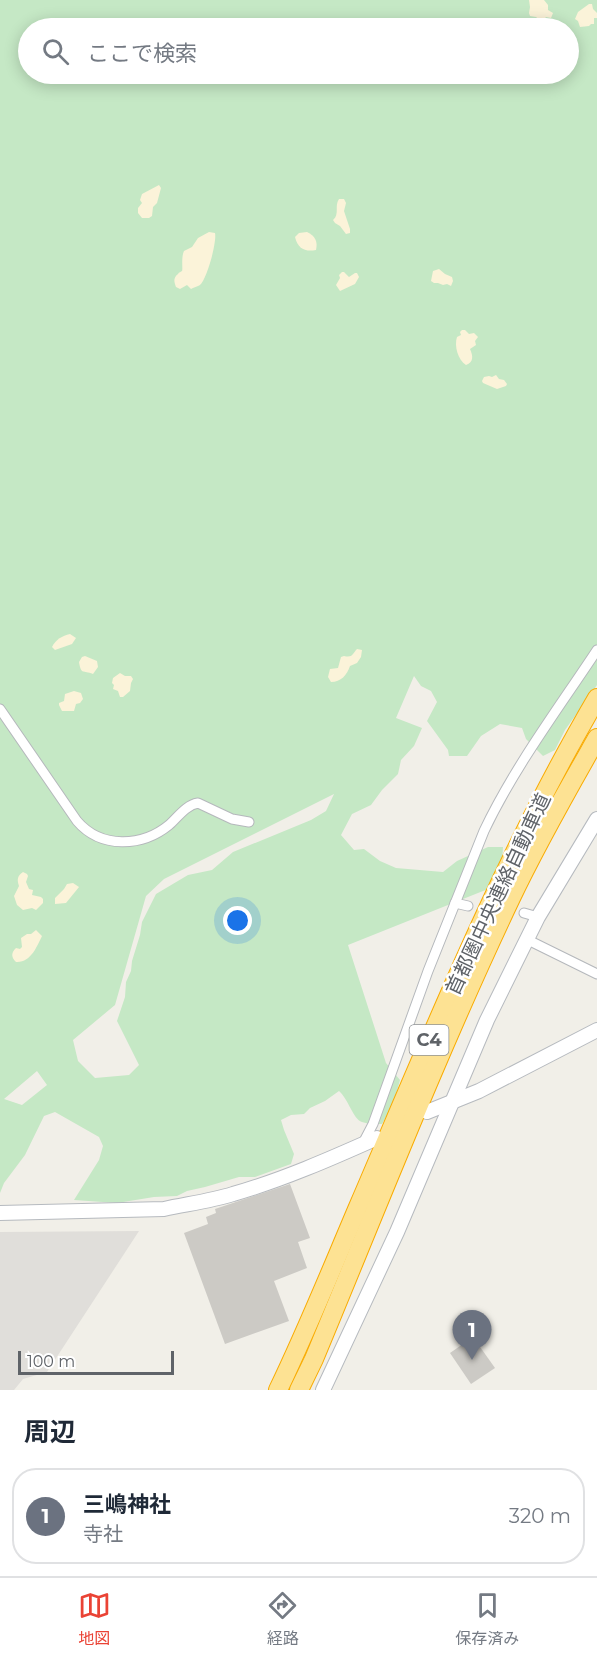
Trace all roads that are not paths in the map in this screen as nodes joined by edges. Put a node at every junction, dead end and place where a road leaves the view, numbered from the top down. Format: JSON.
{"nodes":[{"id":1,"x":597,"y":650,"type":"edge"},
{"id":2,"x":597,"y":698,"type":"edge"},
{"id":3,"x":0,"y":709,"type":"edge"},
{"id":4,"x":597,"y":738,"type":"edge"},
{"id":5,"x":597,"y":819,"type":"edge"},
{"id":6,"x":249,"y":822,"type":"dead end"},
{"id":7,"x":455,"y":903,"type":"junction"},
{"id":8,"x":468,"y":906,"type":"dead end"},
{"id":9,"x":524,"y":913,"type":"dead end"},
{"id":10,"x":538,"y":916,"type":"junction"},
{"id":11,"x":526,"y":939,"type":"junction"},
{"id":12,"x":597,"y":974,"type":"edge"},
{"id":13,"x":597,"y":1030,"type":"edge"},
{"id":14,"x":453,"y":1102,"type":"junction"},
{"id":15,"x":427,"y":1112,"type":"dead end"},
{"id":16,"x":377,"y":1138,"type":"dead end"},
{"id":17,"x":362,"y":1145,"type":"junction"},
{"id":18,"x":0,"y":1213,"type":"edge"},
{"id":19,"x":278,"y":1390,"type":"edge"},
{"id":20,"x":299,"y":1390,"type":"edge"},
{"id":21,"x":323,"y":1390,"type":"edge"}],
"edges":[{"from":1,"to":7,"type":"street"},
{"from":2,"to":19,"type":"highway","name":"首都圏中央連絡自動車道","number":"C4"},
{"from":3,"to":6,"type":"street"},
{"from":4,"to":20,"type":"highway","name":"首都圏中央連絡自動車道","number":"C4"},
{"from":5,"to":10,"type":"street"},
{"from":7,"to":8,"type":"street"},
{"from":7,"to":17,"type":"street"},
{"from":9,"to":10,"type":"street"},
{"from":10,"to":11,"type":"street"},
{"from":11,"to":12,"type":"street"},
{"from":11,"to":14,"type":"street"},
{"from":13,"to":14,"type":"street"},
{"from":14,"to":15,"type":"street"},
{"from":14,"to":21,"type":"street"},
{"from":16,"to":17,"type":"street"},
{"from":17,"to":18,"type":"street"}]}
